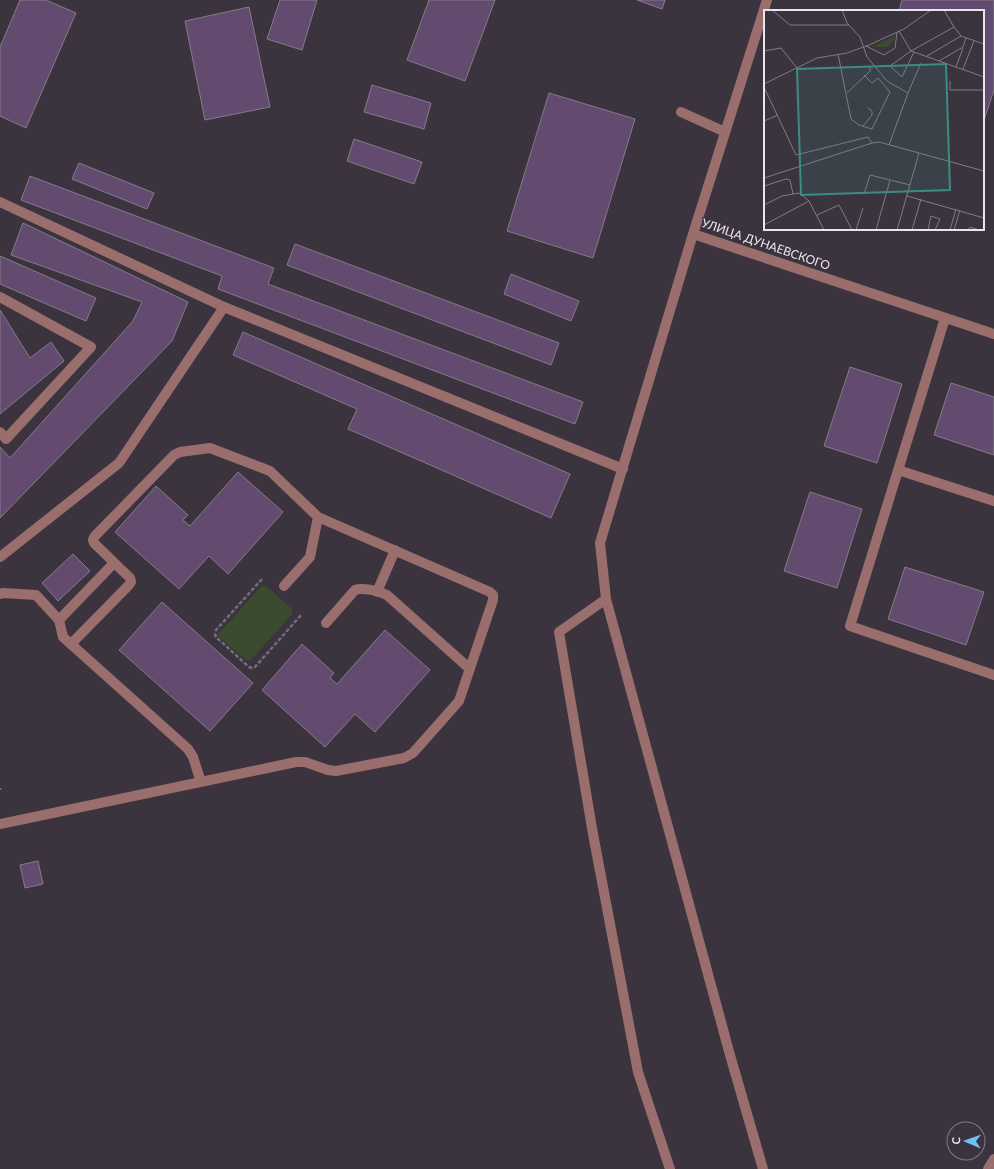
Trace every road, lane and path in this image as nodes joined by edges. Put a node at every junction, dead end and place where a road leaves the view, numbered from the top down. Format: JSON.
{"nodes":[{"id":1,"x":767,"y":0,"type":"edge"},
{"id":2,"x":682,"y":112,"type":"dead end"},
{"id":3,"x":725,"y":132,"type":"junction"},
{"id":4,"x":0,"y":202,"type":"edge"},
{"id":5,"x":693,"y":234,"type":"junction"},
{"id":6,"x":0,"y":297,"type":"edge"},
{"id":7,"x":224,"y":308,"type":"junction"},
{"id":8,"x":946,"y":318,"type":"junction"},
{"id":9,"x":994,"y":334,"type":"edge"},
{"id":10,"x":0,"y":432,"type":"edge"},
{"id":11,"x":622,"y":468,"type":"junction"},
{"id":12,"x":898,"y":470,"type":"junction"},
{"id":13,"x":994,"y":501,"type":"edge"},
{"id":14,"x":318,"y":517,"type":"junction"},
{"id":15,"x":395,"y":550,"type":"junction"},
{"id":16,"x":0,"y":557,"type":"edge"},
{"id":17,"x":114,"y":563,"type":"junction"},
{"id":18,"x":262,"y":578,"type":"dead end"},
{"id":19,"x":284,"y":586,"type":"dead end"},
{"id":20,"x":377,"y":592,"type":"junction"},
{"id":21,"x":0,"y":594,"type":"edge"},
{"id":22,"x":606,"y":599,"type":"junction"},
{"id":23,"x":302,"y":614,"type":"dead end"},
{"id":24,"x":59,"y":620,"type":"junction"},
{"id":25,"x":326,"y":623,"type":"dead end"},
{"id":26,"x":71,"y":644,"type":"junction"},
{"id":27,"x":470,"y":669,"type":"junction"},
{"id":28,"x":994,"y":675,"type":"edge"},
{"id":29,"x":201,"y":782,"type":"junction"},
{"id":30,"x":0,"y":824,"type":"edge"},
{"id":31,"x":994,"y":1158,"type":"edge"},
{"id":32,"x":670,"y":1169,"type":"edge"},
{"id":33,"x":763,"y":1169,"type":"edge"},
{"id":34,"x":988,"y":1169,"type":"edge"}],
"edges":[{"from":1,"to":3,"type":"street","name":"УЛИЦА ДУНАЕВСКОГО"},
{"from":2,"to":3,"type":"street"},
{"from":3,"to":5,"type":"street","name":"УЛИЦА ДУНАЕВСКОГО"},
{"from":4,"to":7,"type":"street"},
{"from":5,"to":8,"type":"street","name":"УЛИЦА ДУНАЕВСКОГО"},
{"from":5,"to":11,"type":"street"},
{"from":6,"to":10,"type":"street"},
{"from":7,"to":11,"type":"street"},
{"from":7,"to":16,"type":"street"},
{"from":8,"to":9,"type":"street","name":"УЛИЦА ДУНАЕВСКОГО"},
{"from":8,"to":12,"type":"street"},
{"from":11,"to":22,"type":"street"},
{"from":12,"to":13,"type":"street"},
{"from":12,"to":28,"type":"street"},
{"from":14,"to":15,"type":"street"},
{"from":14,"to":17,"type":"street"},
{"from":14,"to":19,"type":"street"},
{"from":15,"to":20,"type":"street"},
{"from":15,"to":27,"type":"street"},
{"from":17,"to":24,"type":"street"},
{"from":17,"to":26,"type":"street"},
{"from":18,"to":23,"type":"path"},
{"from":20,"to":25,"type":"street"},
{"from":20,"to":27,"type":"street"},
{"from":21,"to":24,"type":"street"},
{"from":22,"to":32,"type":"street"},
{"from":22,"to":33,"type":"street"},
{"from":24,"to":26,"type":"street"},
{"from":26,"to":29,"type":"street"},
{"from":27,"to":29,"type":"street"},
{"from":29,"to":30,"type":"street"},
{"from":31,"to":34,"type":"street"}]}
